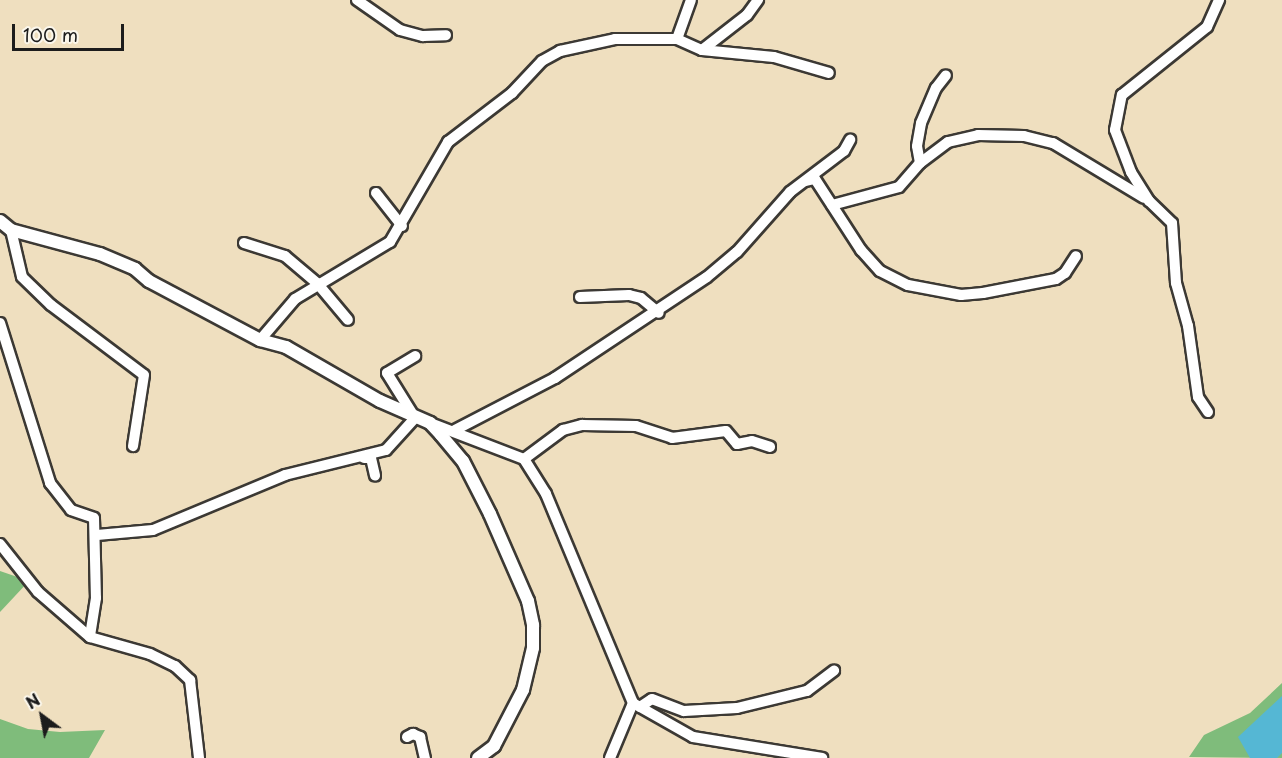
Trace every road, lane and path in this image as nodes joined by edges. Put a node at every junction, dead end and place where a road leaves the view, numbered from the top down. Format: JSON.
{"nodes":[{"id":1,"x":357,"y":0,"type":"edge"},
{"id":2,"x":692,"y":0,"type":"edge"},
{"id":3,"x":758,"y":0,"type":"edge"},
{"id":4,"x":1219,"y":0,"type":"edge"},
{"id":5,"x":447,"y":35,"type":"dead end"},
{"id":6,"x":677,"y":39,"type":"junction"},
{"id":7,"x":702,"y":50,"type":"junction"},
{"id":8,"x":829,"y":73,"type":"dead end"},
{"id":9,"x":946,"y":75,"type":"dead end"},
{"id":10,"x":850,"y":140,"type":"dead end"},
{"id":11,"x":920,"y":163,"type":"junction"},
{"id":12,"x":805,"y":181,"type":"junction"},
{"id":13,"x":376,"y":193,"type":"dead end"},
{"id":14,"x":1149,"y":201,"type":"junction"},
{"id":15,"x":832,"y":205,"type":"junction"},
{"id":16,"x":0,"y":221,"type":"edge"},
{"id":17,"x":402,"y":226,"type":"junction"},
{"id":18,"x":11,"y":230,"type":"junction"},
{"id":19,"x":244,"y":243,"type":"dead end"},
{"id":20,"x":1076,"y":256,"type":"dead end"},
{"id":21,"x":317,"y":283,"type":"junction"},
{"id":22,"x":580,"y":297,"type":"dead end"},
{"id":23,"x":659,"y":313,"type":"junction"},
{"id":24,"x":348,"y":320,"type":"dead end"},
{"id":25,"x":0,"y":323,"type":"edge"},
{"id":26,"x":260,"y":340,"type":"junction"},
{"id":27,"x":415,"y":356,"type":"dead end"},
{"id":28,"x":1208,"y":412,"type":"dead end"},
{"id":29,"x":414,"y":418,"type":"junction"},
{"id":30,"x":430,"y":423,"type":"junction"},
{"id":31,"x":455,"y":430,"type":"junction"},
{"id":32,"x":133,"y":446,"type":"dead end"},
{"id":33,"x":770,"y":447,"type":"dead end"},
{"id":34,"x":364,"y":458,"type":"junction"},
{"id":35,"x":524,"y":459,"type":"junction"},
{"id":36,"x":375,"y":476,"type":"dead end"},
{"id":37,"x":98,"y":535,"type":"junction"},
{"id":38,"x":0,"y":544,"type":"edge"},
{"id":39,"x":90,"y":637,"type":"junction"},
{"id":40,"x":834,"y":671,"type":"dead end"},
{"id":41,"x":636,"y":705,"type":"junction"},
{"id":42,"x":407,"y":737,"type":"dead end"},
{"id":43,"x":199,"y":758,"type":"edge"},
{"id":44,"x":425,"y":758,"type":"edge"},
{"id":45,"x":478,"y":758,"type":"edge"},
{"id":46,"x":610,"y":758,"type":"edge"},
{"id":47,"x":822,"y":758,"type":"edge"}],
"edges":[{"from":1,"to":5,"type":"street"},
{"from":2,"to":6,"type":"street"},
{"from":3,"to":7,"type":"street"},
{"from":4,"to":14,"type":"street"},
{"from":6,"to":7,"type":"street"},
{"from":6,"to":17,"type":"street"},
{"from":7,"to":8,"type":"street"},
{"from":9,"to":11,"type":"street"},
{"from":10,"to":12,"type":"street"},
{"from":11,"to":14,"type":"street"},
{"from":11,"to":15,"type":"street"},
{"from":12,"to":15,"type":"street"},
{"from":12,"to":23,"type":"street"},
{"from":13,"to":17,"type":"street"},
{"from":14,"to":28,"type":"street"},
{"from":15,"to":20,"type":"street"},
{"from":16,"to":18,"type":"main road"},
{"from":17,"to":21,"type":"street"},
{"from":18,"to":26,"type":"main road"},
{"from":18,"to":32,"type":"street"},
{"from":19,"to":21,"type":"street"},
{"from":21,"to":24,"type":"street"},
{"from":21,"to":26,"type":"street"},
{"from":22,"to":23,"type":"street"},
{"from":23,"to":31,"type":"street"},
{"from":25,"to":37,"type":"street"},
{"from":26,"to":29,"type":"main road"},
{"from":27,"to":29,"type":"street"},
{"from":29,"to":30,"type":"main road"},
{"from":29,"to":34,"type":"street"},
{"from":30,"to":31,"type":"street"},
{"from":30,"to":45,"type":"main road"},
{"from":31,"to":35,"type":"street"},
{"from":33,"to":35,"type":"street"},
{"from":34,"to":36,"type":"street"},
{"from":34,"to":37,"type":"street"},
{"from":35,"to":41,"type":"street"},
{"from":37,"to":39,"type":"street"},
{"from":38,"to":39,"type":"street"},
{"from":39,"to":43,"type":"street"},
{"from":40,"to":41,"type":"street"},
{"from":41,"to":46,"type":"street"},
{"from":41,"to":47,"type":"street"},
{"from":42,"to":44,"type":"street"}]}
